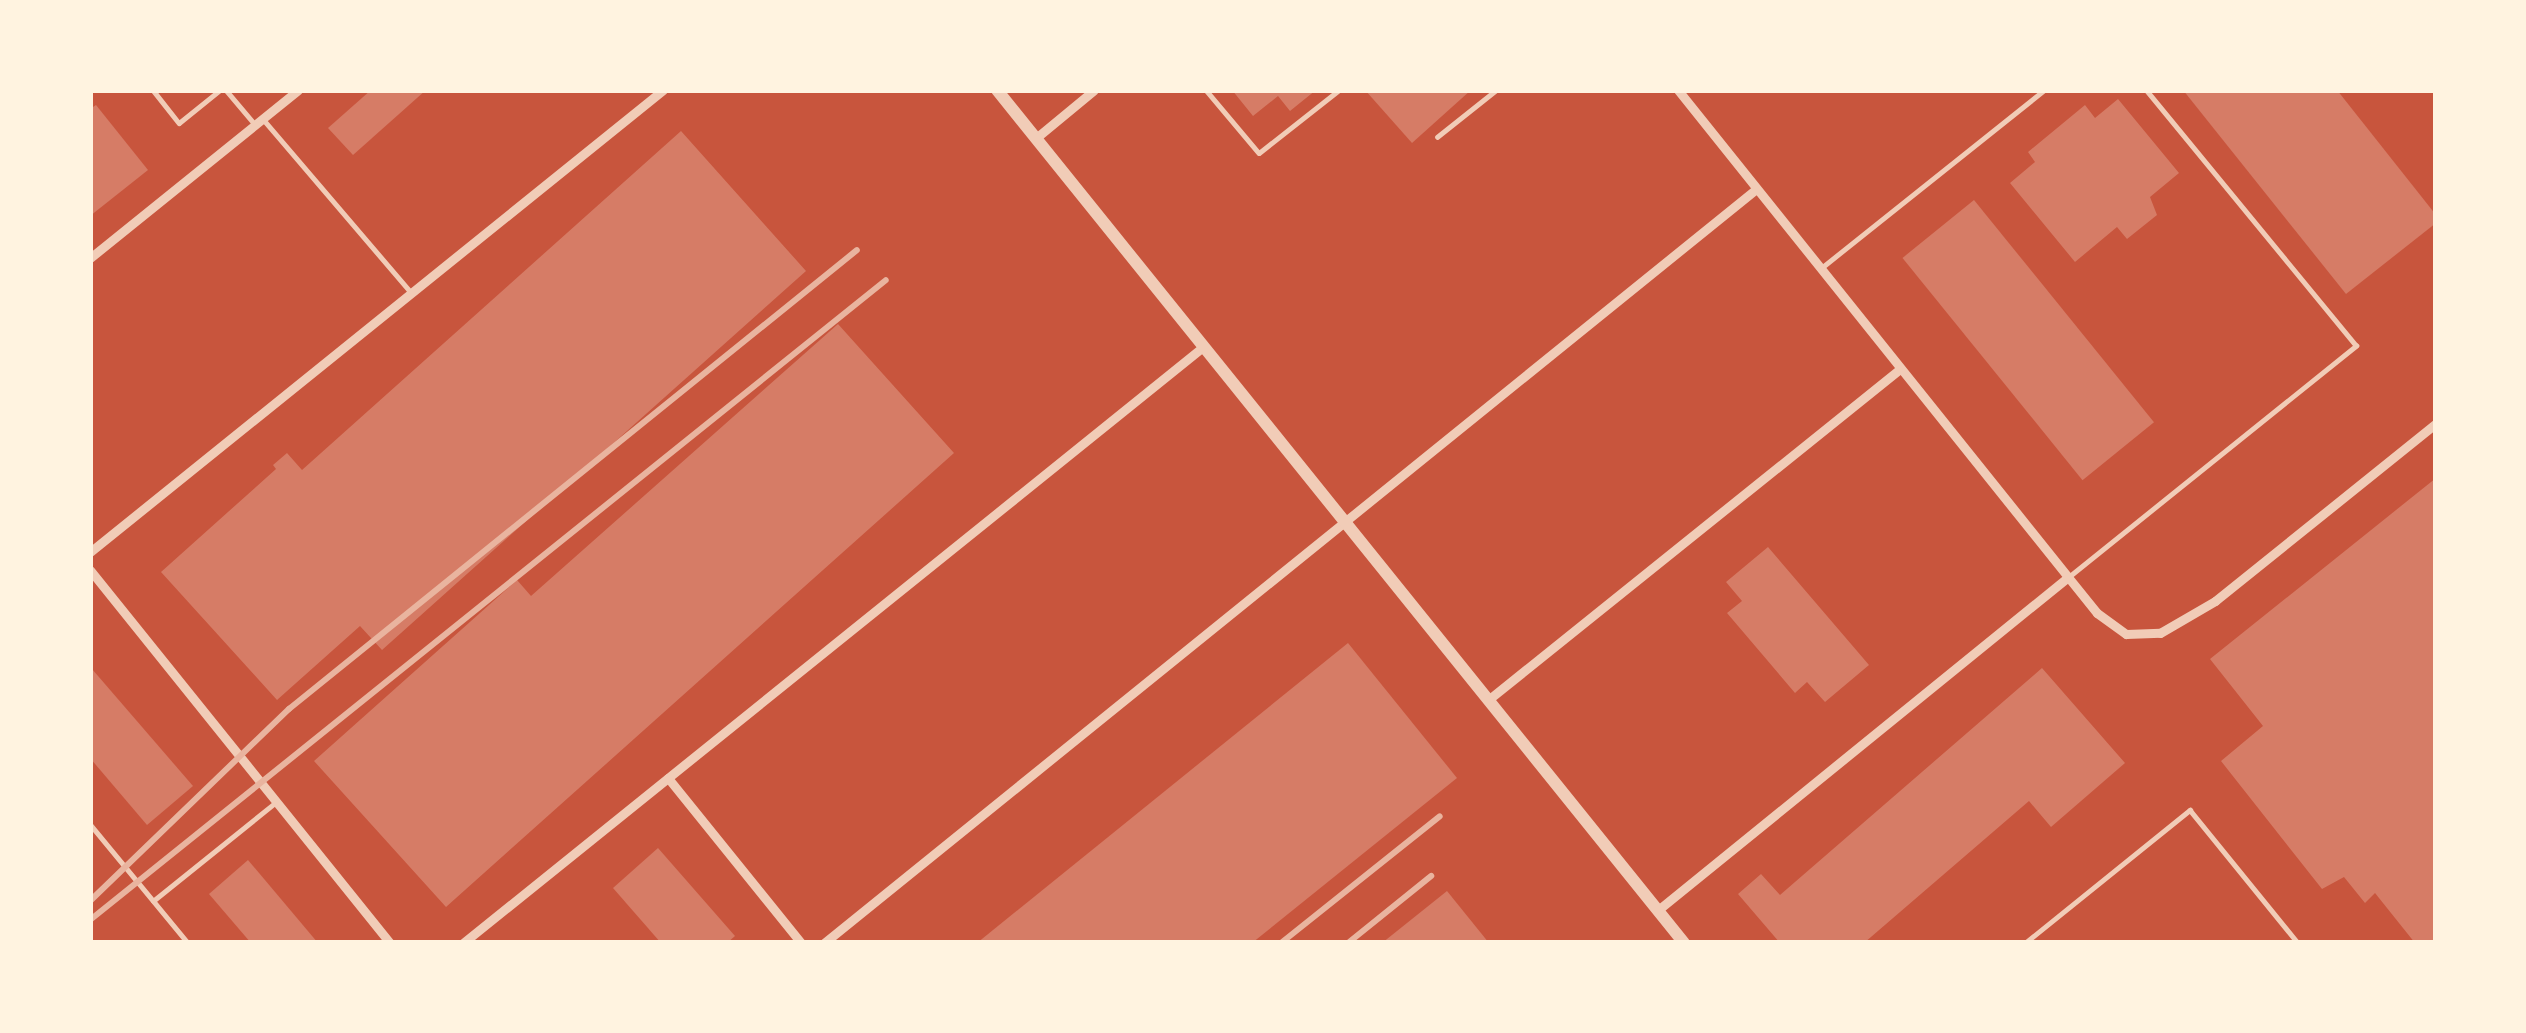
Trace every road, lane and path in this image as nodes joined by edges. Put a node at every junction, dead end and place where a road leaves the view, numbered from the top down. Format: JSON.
{"nodes":[{"id":1,"x":153,"y":90,"type":"edge"},
{"id":2,"x":223,"y":90,"type":"edge"},
{"id":3,"x":298,"y":90,"type":"edge"},
{"id":4,"x":663,"y":90,"type":"edge"},
{"id":5,"x":997,"y":90,"type":"edge"},
{"id":6,"x":1094,"y":90,"type":"edge"},
{"id":7,"x":1206,"y":90,"type":"edge"},
{"id":8,"x":1339,"y":90,"type":"edge"},
{"id":9,"x":1496,"y":90,"type":"edge"},
{"id":10,"x":1678,"y":90,"type":"edge"},
{"id":11,"x":2044,"y":90,"type":"edge"},
{"id":12,"x":2146,"y":90,"type":"edge"},
{"id":13,"x":259,"y":122,"type":"junction"},
{"id":14,"x":1437,"y":137,"type":"dead end"},
{"id":15,"x":1036,"y":138,"type":"junction"},
{"id":16,"x":1756,"y":189,"type":"junction"},
{"id":17,"x":90,"y":257,"type":"edge"},
{"id":18,"x":1820,"y":269,"type":"junction"},
{"id":19,"x":411,"y":292,"type":"junction"},
{"id":20,"x":1203,"y":347,"type":"junction"},
{"id":21,"x":1900,"y":369,"type":"junction"},
{"id":22,"x":2436,"y":424,"type":"edge"},
{"id":23,"x":1345,"y":521,"type":"junction"},
{"id":24,"x":90,"y":552,"type":"edge"},
{"id":25,"x":90,"y":570,"type":"edge"},
{"id":26,"x":2068,"y":578,"type":"junction"},
{"id":27,"x":1488,"y":700,"type":"junction"},
{"id":28,"x":668,"y":778,"type":"junction"},
{"id":29,"x":276,"y":802,"type":"junction"},
{"id":30,"x":90,"y":824,"type":"edge"},
{"id":31,"x":153,"y":901,"type":"junction"},
{"id":32,"x":1658,"y":910,"type":"junction"},
{"id":33,"x":188,"y":943,"type":"edge"},
{"id":34,"x":390,"y":943,"type":"edge"},
{"id":35,"x":463,"y":943,"type":"edge"},
{"id":36,"x":801,"y":943,"type":"edge"},
{"id":37,"x":824,"y":943,"type":"edge"},
{"id":38,"x":1684,"y":943,"type":"edge"},
{"id":39,"x":2025,"y":943,"type":"edge"},
{"id":40,"x":2298,"y":943,"type":"edge"}],
"edges":[{"from":1,"to":2,"type":"lane"},
{"from":2,"to":13,"type":"lane"},
{"from":3,"to":13,"type":"street"},
{"from":4,"to":19,"type":"street"},
{"from":5,"to":15,"type":"street"},
{"from":6,"to":15,"type":"street"},
{"from":7,"to":8,"type":"lane"},
{"from":9,"to":14,"type":"lane"},
{"from":10,"to":16,"type":"street"},
{"from":11,"to":18,"type":"lane"},
{"from":12,"to":26,"type":"lane"},
{"from":13,"to":17,"type":"street"},
{"from":13,"to":19,"type":"lane"},
{"from":15,"to":20,"type":"street"},
{"from":16,"to":18,"type":"street"},
{"from":16,"to":23,"type":"street"},
{"from":18,"to":21,"type":"street"},
{"from":19,"to":24,"type":"street"},
{"from":20,"to":23,"type":"street"},
{"from":20,"to":28,"type":"street"},
{"from":21,"to":26,"type":"street"},
{"from":21,"to":27,"type":"street"},
{"from":22,"to":26,"type":"street"},
{"from":23,"to":27,"type":"street"},
{"from":23,"to":37,"type":"street"},
{"from":25,"to":29,"type":"street"},
{"from":26,"to":32,"type":"street"},
{"from":27,"to":32,"type":"street"},
{"from":28,"to":35,"type":"street"},
{"from":28,"to":36,"type":"street"},
{"from":29,"to":31,"type":"lane"},
{"from":29,"to":34,"type":"street"},
{"from":30,"to":31,"type":"lane"},
{"from":31,"to":33,"type":"lane"},
{"from":32,"to":38,"type":"street"},
{"from":39,"to":40,"type":"lane"}]}
